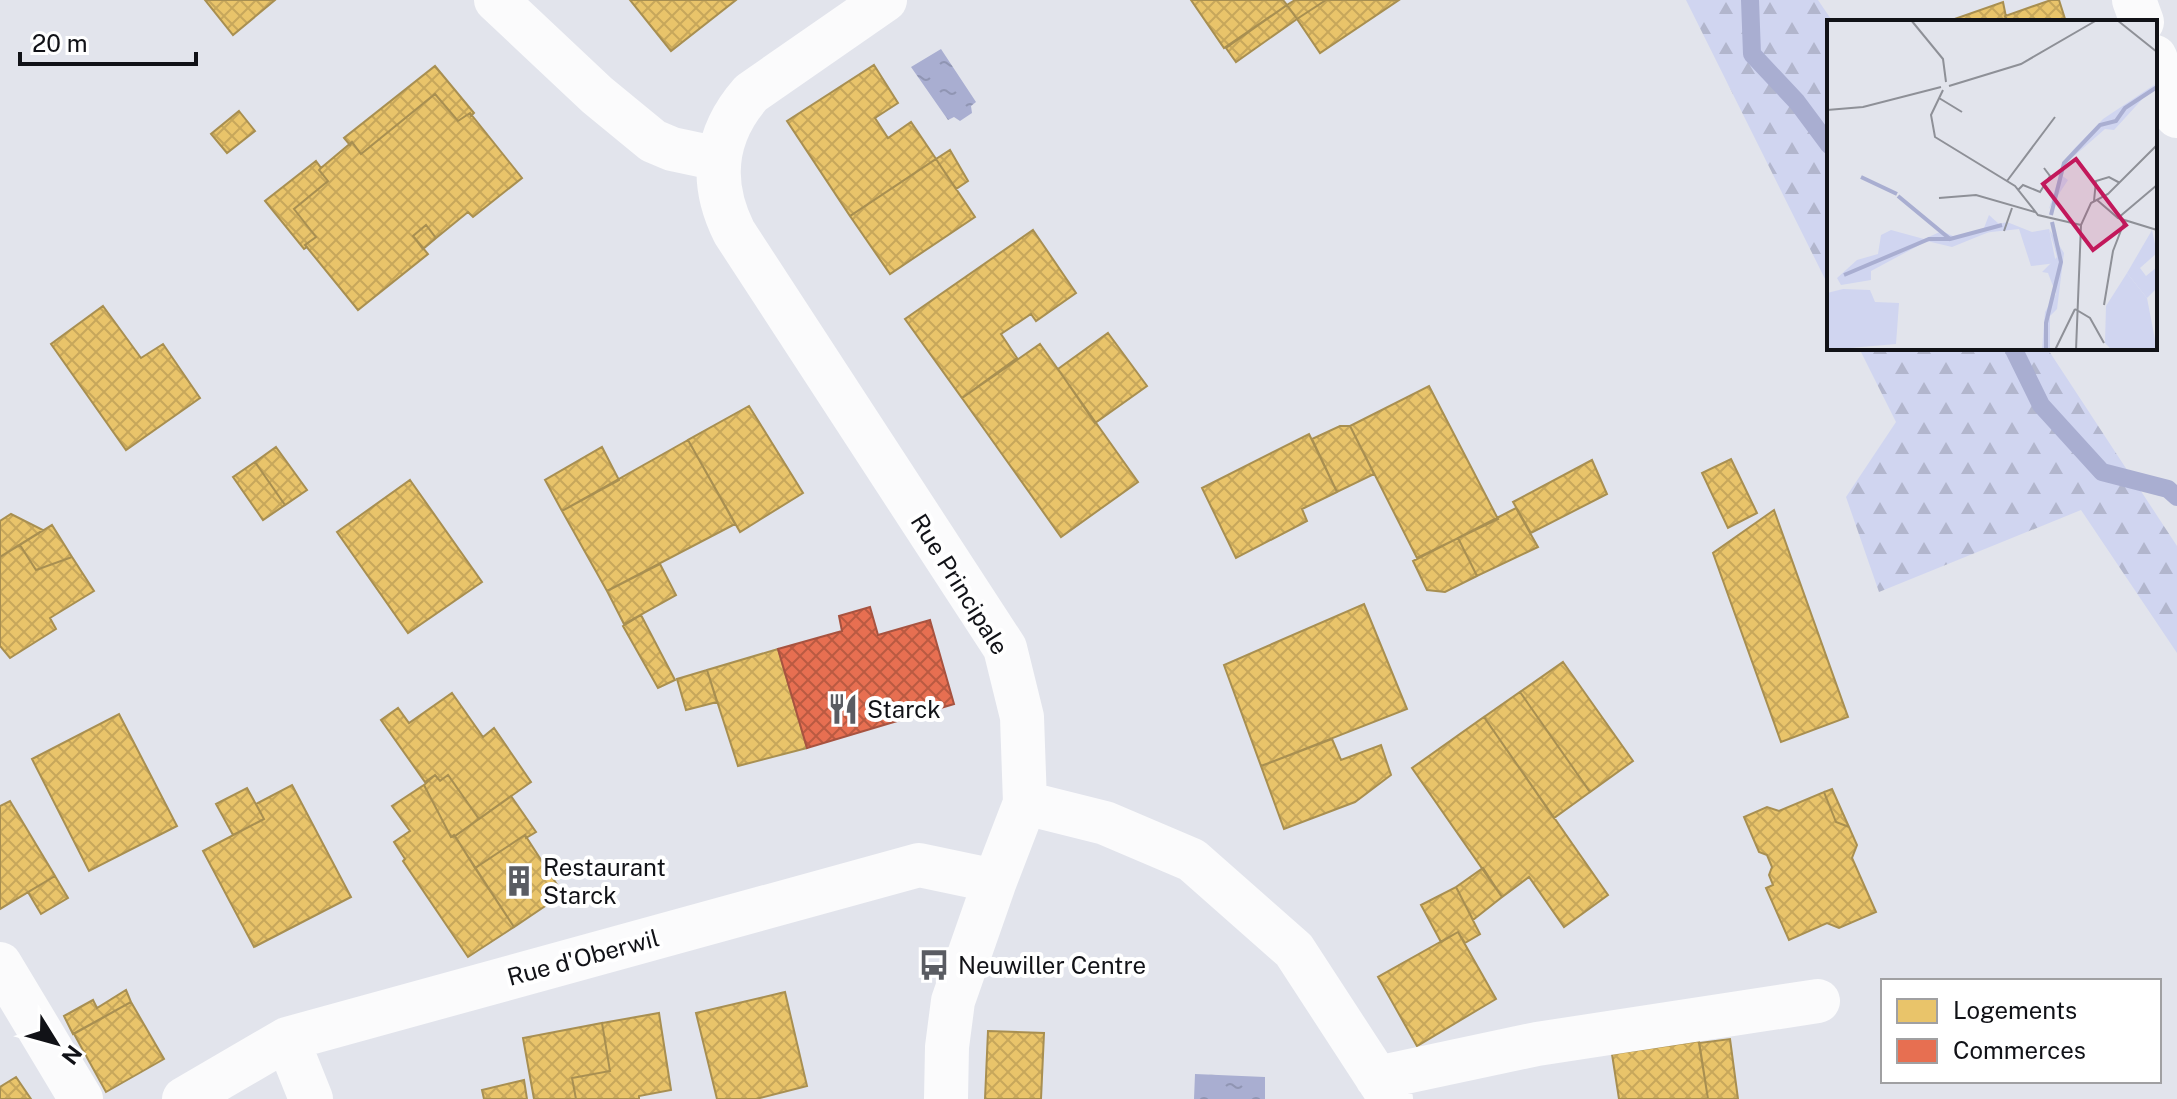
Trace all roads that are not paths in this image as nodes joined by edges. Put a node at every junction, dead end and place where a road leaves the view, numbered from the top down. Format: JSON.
{"nodes":[{"id":1,"x":496,"y":0,"type":"edge"},
{"id":2,"x":885,"y":0,"type":"edge"},
{"id":3,"x":2134,"y":0,"type":"edge"},
{"id":4,"x":2141,"y":20,"type":"edge"},
{"id":5,"x":2157,"y":62,"type":"edge"},
{"id":6,"x":2177,"y":116,"type":"edge"},
{"id":7,"x":719,"y":159,"type":"junction"},
{"id":8,"x":1025,"y":803,"type":"junction"},
{"id":9,"x":995,"y":881,"type":"junction"},
{"id":10,"x":0,"y":964,"type":"edge"},
{"id":11,"x":1818,"y":1001,"type":"dead end"},
{"id":12,"x":287,"y":1039,"type":"junction"},
{"id":13,"x":1384,"y":1089,"type":"edge"},
{"id":14,"x":81,"y":1099,"type":"edge"},
{"id":15,"x":184,"y":1099,"type":"edge"},
{"id":16,"x":311,"y":1099,"type":"edge"},
{"id":17,"x":946,"y":1099,"type":"edge"}],
"edges":[{"from":1,"to":7,"type":"street"},
{"from":2,"to":7,"type":"street"},
{"from":3,"to":4,"type":"street"},
{"from":5,"to":6,"type":"street"},
{"from":7,"to":8,"type":"street","name":"Rue Principale"},
{"from":8,"to":9,"type":"street","name":"Rue Principale"},
{"from":8,"to":13,"type":"street"},
{"from":9,"to":12,"type":"street","name":"Rue d'Oberwil"},
{"from":9,"to":17,"type":"street","name":"Rue Principale"},
{"from":10,"to":14,"type":"street"},
{"from":11,"to":13,"type":"street"},
{"from":12,"to":15,"type":"street","name":"Rue d'Oberwil"},
{"from":12,"to":16,"type":"street"}]}
